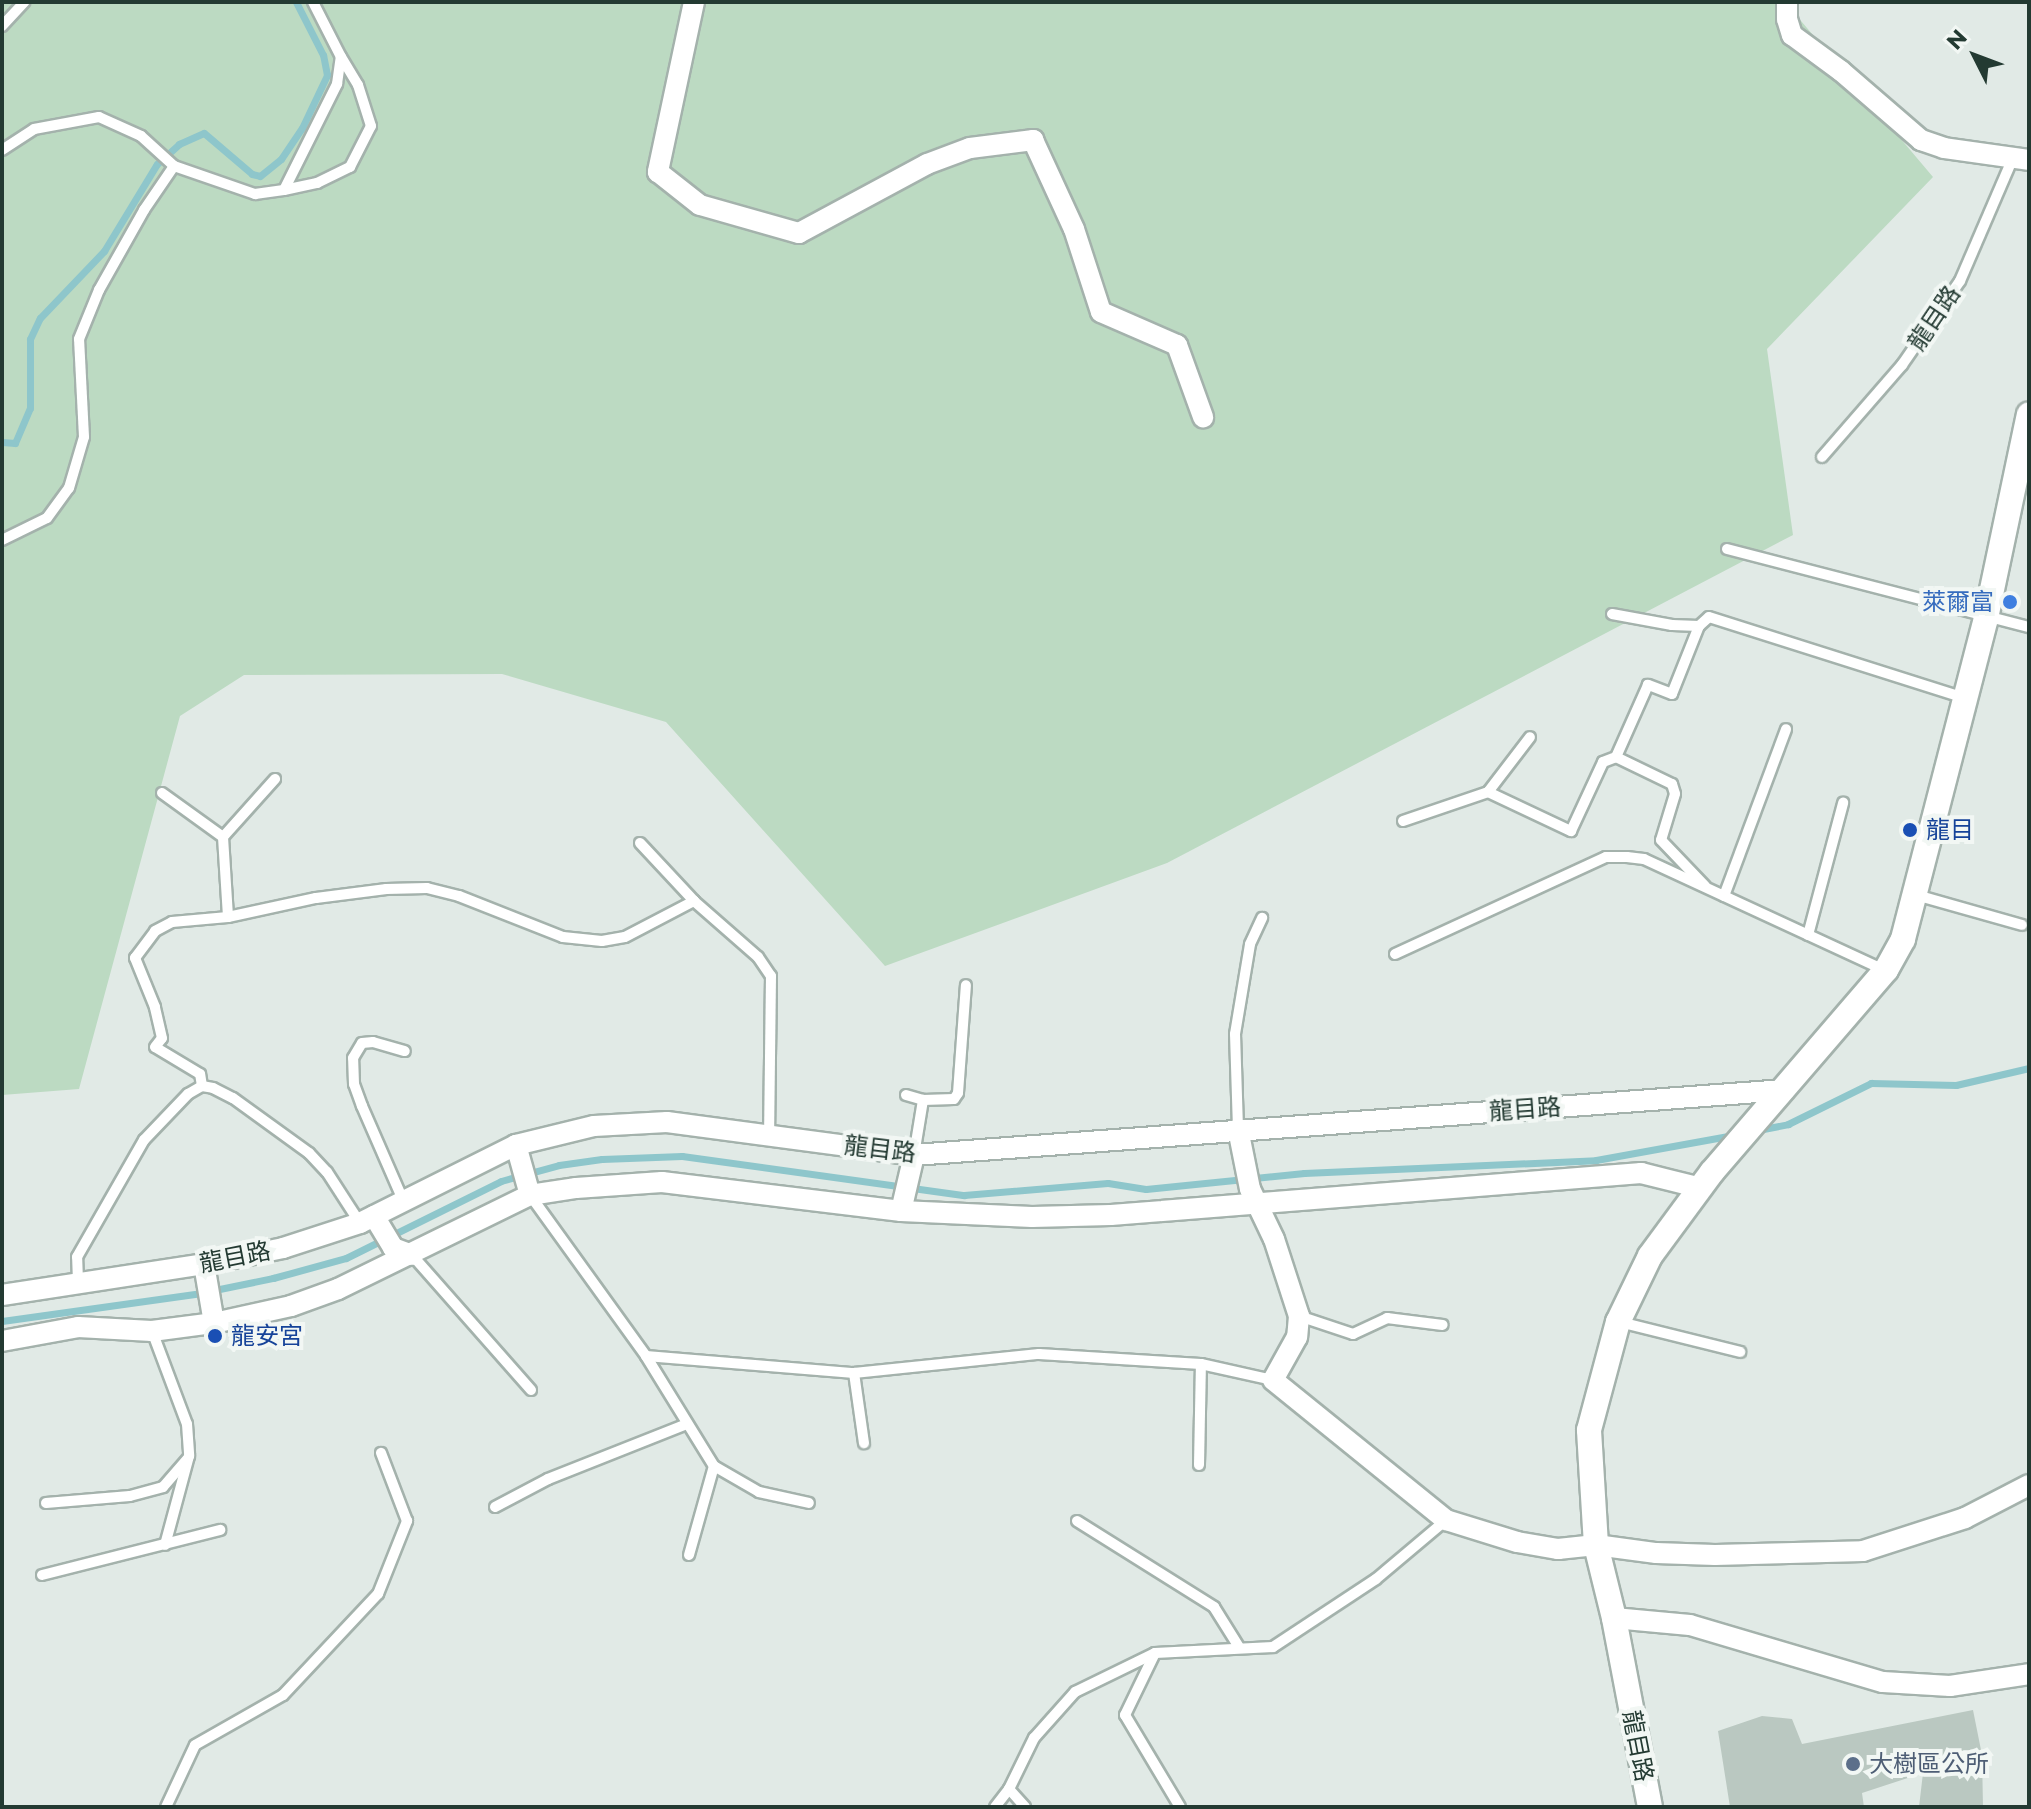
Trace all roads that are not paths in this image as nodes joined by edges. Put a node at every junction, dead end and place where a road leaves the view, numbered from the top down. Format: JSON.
{"nodes":[{"id":1,"x":24,"y":2,"type":"edge"},
{"id":2,"x":313,"y":2,"type":"edge"},
{"id":3,"x":694,"y":2,"type":"edge"},
{"id":4,"x":1787,"y":2,"type":"edge"},
{"id":5,"x":2,"y":26,"type":"edge"},
{"id":6,"x":341,"y":57,"type":"junction"},
{"id":7,"x":2,"y":150,"type":"edge"},
{"id":8,"x":2021,"y":159,"type":"edge"},
{"id":9,"x":174,"y":166,"type":"junction"},
{"id":10,"x":284,"y":190,"type":"junction"},
{"id":11,"x":2029,"y":414,"type":"edge"},
{"id":12,"x":1203,"y":417,"type":"dead end"},
{"id":13,"x":1822,"y":457,"type":"dead end"},
{"id":14,"x":2,"y":540,"type":"edge"},
{"id":15,"x":1727,"y":549,"type":"dead end"},
{"id":16,"x":1612,"y":614,"type":"dead end"},
{"id":17,"x":1986,"y":618,"type":"junction"},
{"id":18,"x":1699,"y":626,"type":"junction"},
{"id":19,"x":2029,"y":627,"type":"edge"},
{"id":20,"x":1967,"y":699,"type":"junction"},
{"id":21,"x":1786,"y":729,"type":"dead end"},
{"id":22,"x":1530,"y":737,"type":"dead end"},
{"id":23,"x":1616,"y":757,"type":"junction"},
{"id":24,"x":275,"y":779,"type":"dead end"},
{"id":25,"x":1488,"y":792,"type":"junction"},
{"id":26,"x":162,"y":793,"type":"dead end"},
{"id":27,"x":1843,"y":803,"type":"dead end"},
{"id":28,"x":1403,"y":821,"type":"dead end"},
{"id":29,"x":223,"y":837,"type":"junction"},
{"id":30,"x":640,"y":843,"type":"dead end"},
{"id":31,"x":1706,"y":888,"type":"junction"},
{"id":32,"x":1916,"y":895,"type":"junction"},
{"id":33,"x":1724,"y":896,"type":"junction"},
{"id":34,"x":694,"y":901,"type":"junction"},
{"id":35,"x":228,"y":917,"type":"junction"},
{"id":36,"x":1262,"y":918,"type":"dead end"},
{"id":37,"x":2022,"y":925,"type":"dead end"},
{"id":38,"x":1808,"y":935,"type":"junction"},
{"id":39,"x":1395,"y":954,"type":"dead end"},
{"id":40,"x":1886,"y":970,"type":"junction"},
{"id":41,"x":966,"y":985,"type":"dead end"},
{"id":42,"x":405,"y":1051,"type":"dead end"},
{"id":43,"x":202,"y":1086,"type":"junction"},
{"id":44,"x":1785,"y":1090,"type":"junction"},
{"id":45,"x":906,"y":1095,"type":"dead end"},
{"id":46,"x":923,"y":1100,"type":"junction"},
{"id":47,"x":769,"y":1133,"type":"junction"},
{"id":48,"x":1239,"y":1139,"type":"junction"},
{"id":49,"x":518,"y":1151,"type":"junction"},
{"id":50,"x":913,"y":1163,"type":"junction"},
{"id":51,"x":1706,"y":1180,"type":"junction"},
{"id":52,"x":528,"y":1190,"type":"junction"},
{"id":53,"x":1254,"y":1195,"type":"junction"},
{"id":54,"x":403,"y":1200,"type":"junction"},
{"id":55,"x":901,"y":1207,"type":"junction"},
{"id":56,"x":370,"y":1221,"type":"junction"},
{"id":57,"x":403,"y":1251,"type":"junction"},
{"id":58,"x":204,"y":1270,"type":"junction"},
{"id":59,"x":78,"y":1282,"type":"junction"},
{"id":60,"x":2,"y":1295,"type":"edge"},
{"id":61,"x":1299,"y":1316,"type":"junction"},
{"id":62,"x":213,"y":1318,"type":"junction"},
{"id":63,"x":1618,"y":1322,"type":"junction"},
{"id":64,"x":1443,"y":1325,"type":"dead end"},
{"id":65,"x":152,"y":1331,"type":"junction"},
{"id":66,"x":2,"y":1341,"type":"edge"},
{"id":67,"x":1740,"y":1352,"type":"dead end"},
{"id":68,"x":646,"y":1356,"type":"junction"},
{"id":69,"x":1201,"y":1364,"type":"junction"},
{"id":70,"x":854,"y":1373,"type":"junction"},
{"id":71,"x":1273,"y":1380,"type":"junction"},
{"id":72,"x":531,"y":1390,"type":"dead end"},
{"id":73,"x":687,"y":1424,"type":"junction"},
{"id":74,"x":864,"y":1443,"type":"dead end"},
{"id":75,"x":381,"y":1453,"type":"dead end"},
{"id":76,"x":189,"y":1456,"type":"junction"},
{"id":77,"x":1199,"y":1465,"type":"dead end"},
{"id":78,"x":714,"y":1466,"type":"junction"},
{"id":79,"x":2029,"y":1485,"type":"edge"},
{"id":80,"x":46,"y":1503,"type":"dead end"},
{"id":81,"x":809,"y":1503,"type":"dead end"},
{"id":82,"x":495,"y":1507,"type":"dead end"},
{"id":83,"x":1446,"y":1520,"type":"junction"},
{"id":84,"x":1077,"y":1521,"type":"dead end"},
{"id":85,"x":220,"y":1530,"type":"dead end"},
{"id":86,"x":165,"y":1545,"type":"junction"},
{"id":87,"x":1596,"y":1545,"type":"junction"},
{"id":88,"x":689,"y":1555,"type":"dead end"},
{"id":89,"x":42,"y":1575,"type":"dead end"},
{"id":90,"x":1614,"y":1618,"type":"junction"},
{"id":91,"x":1239,"y":1647,"type":"junction"},
{"id":92,"x":1155,"y":1653,"type":"junction"},
{"id":93,"x":2029,"y":1674,"type":"edge"},
{"id":94,"x":1009,"y":1789,"type":"junction"},
{"id":95,"x":166,"y":1807,"type":"edge"},
{"id":96,"x":995,"y":1807,"type":"edge"},
{"id":97,"x":1025,"y":1807,"type":"edge"},
{"id":98,"x":1180,"y":1807,"type":"edge"},
{"id":99,"x":1650,"y":1807,"type":"edge"}],
"edges":[{"from":1,"to":5,"type":"lane"},
{"from":2,"to":6,"type":"lane"},
{"from":3,"to":12,"type":"street"},
{"from":4,"to":8,"type":"street"},
{"from":6,"to":10,"type":"lane"},
{"from":6,"to":10,"type":"lane"},
{"from":7,"to":9,"type":"lane"},
{"from":8,"to":13,"type":"lane","name":"龍目路"},
{"from":9,"to":10,"type":"lane"},
{"from":9,"to":14,"type":"lane"},
{"from":11,"to":17,"type":"street"},
{"from":15,"to":17,"type":"lane"},
{"from":16,"to":18,"type":"lane"},
{"from":17,"to":19,"type":"lane"},
{"from":17,"to":20,"type":"street"},
{"from":18,"to":20,"type":"lane"},
{"from":18,"to":23,"type":"lane"},
{"from":20,"to":32,"type":"street"},
{"from":21,"to":33,"type":"lane"},
{"from":22,"to":25,"type":"lane"},
{"from":23,"to":25,"type":"lane"},
{"from":23,"to":31,"type":"lane"},
{"from":24,"to":29,"type":"lane"},
{"from":25,"to":28,"type":"lane"},
{"from":26,"to":29,"type":"lane"},
{"from":27,"to":38,"type":"lane"},
{"from":29,"to":35,"type":"lane"},
{"from":30,"to":34,"type":"lane"},
{"from":31,"to":33,"type":"lane"},
{"from":31,"to":39,"type":"lane"},
{"from":32,"to":37,"type":"lane"},
{"from":32,"to":40,"type":"street"},
{"from":33,"to":38,"type":"lane"},
{"from":34,"to":35,"type":"lane"},
{"from":34,"to":47,"type":"lane"},
{"from":35,"to":43,"type":"lane"},
{"from":36,"to":48,"type":"lane"},
{"from":38,"to":40,"type":"lane"},
{"from":40,"to":44,"type":"street"},
{"from":41,"to":46,"type":"lane"},
{"from":42,"to":54,"type":"lane"},
{"from":43,"to":56,"type":"lane"},
{"from":43,"to":59,"type":"lane"},
{"from":44,"to":48,"type":"street","name":"龍目路"},
{"from":44,"to":51,"type":"street","name":"龍目路"},
{"from":45,"to":46,"type":"lane"},
{"from":46,"to":50,"type":"lane"},
{"from":47,"to":49,"type":"street","name":"龍目路"},
{"from":47,"to":50,"type":"street","name":"龍目路"},
{"from":48,"to":50,"type":"street","name":"龍目路"},
{"from":48,"to":53,"type":"street"},
{"from":49,"to":52,"type":"street"},
{"from":49,"to":54,"type":"street","name":"龍目路"},
{"from":50,"to":55,"type":"street"},
{"from":51,"to":53,"type":"street"},
{"from":51,"to":63,"type":"street","name":"龍目路"},
{"from":52,"to":55,"type":"street"},
{"from":52,"to":57,"type":"street"},
{"from":52,"to":68,"type":"lane"},
{"from":53,"to":55,"type":"street"},
{"from":53,"to":61,"type":"street"},
{"from":54,"to":56,"type":"street","name":"龍目路"},
{"from":56,"to":57,"type":"street"},
{"from":56,"to":58,"type":"street","name":"龍目路"},
{"from":57,"to":62,"type":"street"},
{"from":57,"to":72,"type":"lane"},
{"from":58,"to":59,"type":"street","name":"龍目路"},
{"from":58,"to":62,"type":"street"},
{"from":59,"to":60,"type":"street","name":"龍目路"},
{"from":61,"to":64,"type":"lane"},
{"from":61,"to":71,"type":"street"},
{"from":62,"to":65,"type":"street"},
{"from":63,"to":67,"type":"lane"},
{"from":63,"to":87,"type":"street","name":"龍目路"},
{"from":65,"to":66,"type":"street"},
{"from":65,"to":76,"type":"lane"},
{"from":68,"to":70,"type":"lane"},
{"from":68,"to":73,"type":"lane"},
{"from":69,"to":70,"type":"lane"},
{"from":69,"to":71,"type":"lane"},
{"from":69,"to":77,"type":"lane"},
{"from":70,"to":74,"type":"lane"},
{"from":71,"to":83,"type":"street"},
{"from":73,"to":78,"type":"lane"},
{"from":73,"to":82,"type":"lane"},
{"from":75,"to":95,"type":"lane"},
{"from":76,"to":80,"type":"lane"},
{"from":76,"to":86,"type":"lane"},
{"from":78,"to":81,"type":"lane"},
{"from":78,"to":88,"type":"lane"},
{"from":79,"to":87,"type":"street"},
{"from":83,"to":87,"type":"street"},
{"from":83,"to":91,"type":"lane"},
{"from":84,"to":91,"type":"lane"},
{"from":85,"to":86,"type":"lane"},
{"from":86,"to":89,"type":"lane"},
{"from":87,"to":90,"type":"street","name":"龍目路"},
{"from":90,"to":93,"type":"street"},
{"from":90,"to":99,"type":"street","name":"龍目路"},
{"from":91,"to":92,"type":"lane"},
{"from":92,"to":94,"type":"lane"},
{"from":92,"to":98,"type":"lane"},
{"from":94,"to":96,"type":"lane"},
{"from":94,"to":97,"type":"lane"}]}
